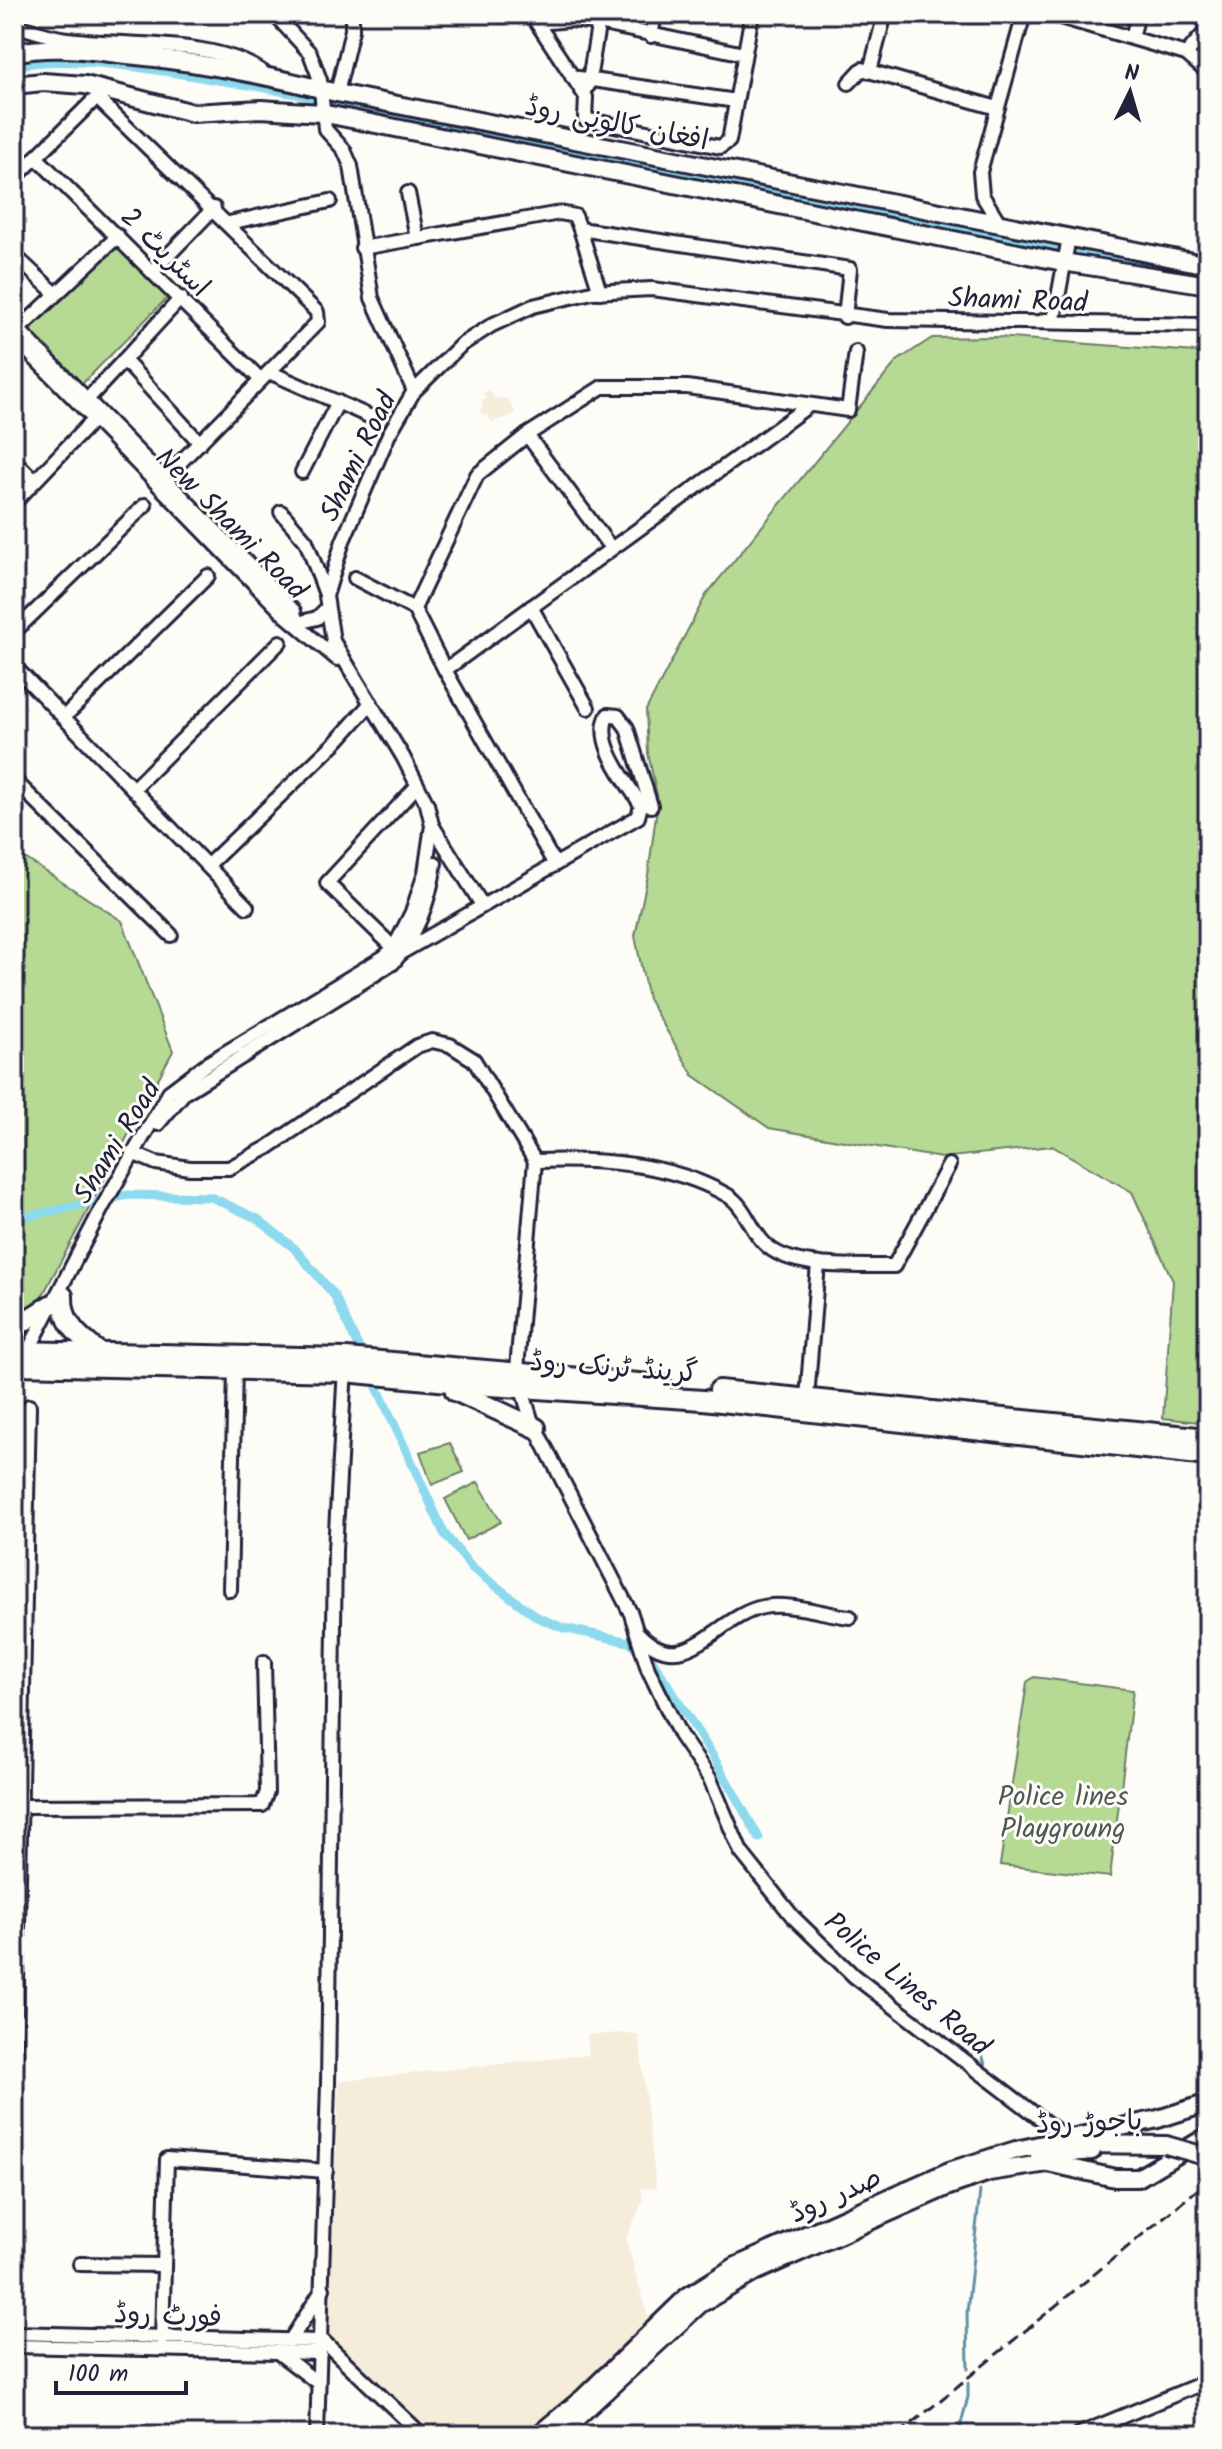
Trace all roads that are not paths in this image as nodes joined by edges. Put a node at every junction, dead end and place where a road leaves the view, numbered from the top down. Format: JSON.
{"nodes":[{"id":1,"x":274,"y":14,"type":"edge"},
{"id":2,"x":352,"y":14,"type":"edge"},
{"id":3,"x":655,"y":14,"type":"edge"},
{"id":4,"x":752,"y":14,"type":"edge"},
{"id":5,"x":885,"y":14,"type":"edge"},
{"id":6,"x":1024,"y":14,"type":"edge"},
{"id":7,"x":1050,"y":14,"type":"edge"},
{"id":8,"x":1138,"y":14,"type":"edge"},
{"id":9,"x":534,"y":18,"type":"edge"},
{"id":10,"x":599,"y":19,"type":"edge"},
{"id":11,"x":14,"y":25,"type":"edge"},
{"id":12,"x":1208,"y":29,"type":"edge"},
{"id":13,"x":651,"y":36,"type":"junction"},
{"id":14,"x":1132,"y":38,"type":"junction"},
{"id":15,"x":14,"y":53,"type":"edge"},
{"id":16,"x":744,"y":54,"type":"junction"},
{"id":17,"x":1186,"y":54,"type":"junction"},
{"id":18,"x":870,"y":71,"type":"junction"},
{"id":19,"x":1208,"y":73,"type":"edge"},
{"id":20,"x":265,"y":74,"type":"junction"},
{"id":21,"x":572,"y":77,"type":"junction"},
{"id":22,"x":589,"y":78,"type":"junction"},
{"id":23,"x":849,"y":83,"type":"dead end"},
{"id":24,"x":14,"y":85,"type":"edge"},
{"id":25,"x":586,"y":97,"type":"junction"},
{"id":26,"x":324,"y":99,"type":"junction"},
{"id":27,"x":736,"y":101,"type":"junction"},
{"id":28,"x":997,"y":108,"type":"junction"},
{"id":29,"x":36,"y":157,"type":"junction"},
{"id":30,"x":730,"y":171,"type":"junction"},
{"id":31,"x":14,"y":179,"type":"edge"},
{"id":32,"x":408,"y":193,"type":"dead end"},
{"id":33,"x":726,"y":194,"type":"junction"},
{"id":34,"x":330,"y":201,"type":"dead end"},
{"id":35,"x":214,"y":208,"type":"junction"},
{"id":36,"x":229,"y":223,"type":"junction"},
{"id":37,"x":1000,"y":224,"type":"junction"},
{"id":38,"x":580,"y":229,"type":"junction"},
{"id":39,"x":118,"y":236,"type":"junction"},
{"id":40,"x":417,"y":238,"type":"junction"},
{"id":41,"x":362,"y":248,"type":"junction"},
{"id":42,"x":1065,"y":248,"type":"junction"},
{"id":43,"x":14,"y":255,"type":"edge"},
{"id":44,"x":1208,"y":265,"type":"edge"},
{"id":45,"x":153,"y":271,"type":"junction"},
{"id":46,"x":1208,"y":285,"type":"edge"},
{"id":47,"x":600,"y":292,"type":"junction"},
{"id":48,"x":56,"y":294,"type":"junction"},
{"id":49,"x":181,"y":298,"type":"junction"},
{"id":50,"x":845,"y":317,"type":"junction"},
{"id":51,"x":997,"y":320,"type":"junction"},
{"id":52,"x":1208,"y":325,"type":"edge"},
{"id":53,"x":15,"y":331,"type":"edge"},
{"id":54,"x":856,"y":352,"type":"dead end"},
{"id":55,"x":124,"y":360,"type":"junction"},
{"id":56,"x":265,"y":376,"type":"junction"},
{"id":57,"x":414,"y":391,"type":"junction"},
{"id":58,"x":338,"y":402,"type":"junction"},
{"id":59,"x":84,"y":403,"type":"junction"},
{"id":60,"x":808,"y":406,"type":"junction"},
{"id":61,"x":371,"y":417,"type":"dead end"},
{"id":62,"x":94,"y":419,"type":"junction"},
{"id":63,"x":527,"y":435,"type":"junction"},
{"id":64,"x":200,"y":443,"type":"junction"},
{"id":65,"x":14,"y":460,"type":"edge"},
{"id":66,"x":302,"y":472,"type":"dead end"},
{"id":67,"x":35,"y":481,"type":"junction"},
{"id":68,"x":162,"y":481,"type":"junction"},
{"id":69,"x":14,"y":503,"type":"edge"},
{"id":70,"x":145,"y":505,"type":"dead end"},
{"id":71,"x":281,"y":512,"type":"dead end"},
{"id":72,"x":611,"y":548,"type":"junction"},
{"id":73,"x":208,"y":576,"type":"dead end"},
{"id":74,"x":355,"y":578,"type":"dead end"},
{"id":75,"x":326,"y":602,"type":"junction"},
{"id":76,"x":531,"y":607,"type":"junction"},
{"id":77,"x":414,"y":609,"type":"junction"},
{"id":78,"x":297,"y":622,"type":"junction"},
{"id":79,"x":14,"y":632,"type":"edge"},
{"id":80,"x":280,"y":642,"type":"dead end"},
{"id":81,"x":14,"y":666,"type":"edge"},
{"id":82,"x":345,"y":666,"type":"junction"},
{"id":83,"x":445,"y":670,"type":"junction"},
{"id":84,"x":371,"y":703,"type":"junction"},
{"id":85,"x":588,"y":708,"type":"dead end"},
{"id":86,"x":64,"y":717,"type":"junction"},
{"id":87,"x":14,"y":780,"type":"edge"},
{"id":88,"x":417,"y":786,"type":"junction"},
{"id":89,"x":134,"y":788,"type":"junction"},
{"id":90,"x":651,"y":806,"type":"dead end"},
{"id":91,"x":432,"y":826,"type":"junction"},
{"id":92,"x":554,"y":863,"type":"junction"},
{"id":93,"x":208,"y":865,"type":"junction"},
{"id":94,"x":482,"y":905,"type":"junction"},
{"id":95,"x":247,"y":907,"type":"dead end"},
{"id":96,"x":171,"y":935,"type":"dead end"},
{"id":97,"x":399,"y":950,"type":"junction"},
{"id":98,"x":135,"y":1154,"type":"junction"},
{"id":99,"x":535,"y":1161,"type":"junction"},
{"id":100,"x":949,"y":1165,"type":"dead end"},
{"id":101,"x":818,"y":1264,"type":"junction"},
{"id":102,"x":56,"y":1300,"type":"junction"},
{"id":103,"x":14,"y":1328,"type":"edge"},
{"id":104,"x":100,"y":1353,"type":"junction"},
{"id":105,"x":24,"y":1358,"type":"edge"},
{"id":106,"x":352,"y":1366,"type":"junction"},
{"id":107,"x":235,"y":1369,"type":"junction"},
{"id":108,"x":384,"y":1369,"type":"junction"},
{"id":109,"x":417,"y":1379,"type":"junction"},
{"id":110,"x":519,"y":1381,"type":"junction"},
{"id":111,"x":807,"y":1398,"type":"junction"},
{"id":112,"x":29,"y":1406,"type":"dead end"},
{"id":113,"x":536,"y":1428,"type":"junction"},
{"id":114,"x":1208,"y":1438,"type":"edge"},
{"id":115,"x":1208,"y":1456,"type":"edge"},
{"id":116,"x":230,"y":1590,"type":"dead end"},
{"id":117,"x":850,"y":1617,"type":"dead end"},
{"id":118,"x":636,"y":1630,"type":"junction"},
{"id":119,"x":264,"y":1662,"type":"dead end"},
{"id":120,"x":23,"y":1806,"type":"junction"},
{"id":121,"x":16,"y":1942,"type":"edge"},
{"id":122,"x":1208,"y":2103,"type":"edge"},
{"id":123,"x":14,"y":2118,"type":"edge"},
{"id":124,"x":1208,"y":2136,"type":"edge"},
{"id":125,"x":1066,"y":2138,"type":"junction"},
{"id":126,"x":1166,"y":2145,"type":"junction"},
{"id":127,"x":1016,"y":2150,"type":"junction"},
{"id":128,"x":1208,"y":2157,"type":"edge"},
{"id":129,"x":1028,"y":2164,"type":"junction"},
{"id":130,"x":326,"y":2171,"type":"junction"},
{"id":131,"x":80,"y":2264,"type":"dead end"},
{"id":132,"x":164,"y":2265,"type":"junction"},
{"id":133,"x":323,"y":2288,"type":"junction"},
{"id":134,"x":14,"y":2333,"type":"edge"},
{"id":135,"x":162,"y":2339,"type":"junction"},
{"id":136,"x":290,"y":2341,"type":"junction"},
{"id":137,"x":320,"y":2344,"type":"junction"},
{"id":138,"x":14,"y":2346,"type":"edge"},
{"id":139,"x":277,"y":2352,"type":"junction"},
{"id":140,"x":1208,"y":2381,"type":"edge"},
{"id":141,"x":318,"y":2383,"type":"junction"},
{"id":142,"x":543,"y":2434,"type":"edge"},
{"id":143,"x":317,"y":2435,"type":"edge"},
{"id":144,"x":422,"y":2435,"type":"edge"},
{"id":145,"x":1077,"y":2435,"type":"edge"}],
"edges":[{"from":1,"to":26,"type":"street"},
{"from":2,"to":26,"type":"street"},
{"from":3,"to":13,"type":"street"},
{"from":4,"to":16,"type":"street"},
{"from":5,"to":18,"type":"street"},
{"from":6,"to":28,"type":"street"},
{"from":7,"to":14,"type":"street"},
{"from":8,"to":14,"type":"street"},
{"from":9,"to":10,"type":"street"},
{"from":9,"to":21,"type":"street"},
{"from":10,"to":13,"type":"street"},
{"from":10,"to":22,"type":"street"},
{"from":11,"to":20,"type":"street"},
{"from":12,"to":17,"type":"street"},
{"from":13,"to":16,"type":"street"},
{"from":14,"to":17,"type":"street"},
{"from":15,"to":20,"type":"main road","name":"افغان کالونی روڈ"},
{"from":16,"to":27,"type":"street"},
{"from":17,"to":19,"type":"street"},
{"from":18,"to":23,"type":"street"},
{"from":18,"to":28,"type":"street"},
{"from":20,"to":26,"type":"main road","name":"افغان کالونی روڈ"},
{"from":21,"to":22,"type":"street"},
{"from":21,"to":25,"type":"street"},
{"from":22,"to":25,"type":"street"},
{"from":22,"to":27,"type":"street"},
{"from":24,"to":26,"type":"main road"},
{"from":25,"to":27,"type":"street"},
{"from":26,"to":30,"type":"main road","name":"افغان کالونی روڈ"},
{"from":26,"to":33,"type":"main road"},
{"from":26,"to":41,"type":"street"},
{"from":28,"to":37,"type":"street"},
{"from":29,"to":31,"type":"street"},
{"from":29,"to":35,"type":"street"},
{"from":29,"to":39,"type":"street","name":"اسٹریٹ 2"},
{"from":30,"to":33,"type":"street"},
{"from":30,"to":37,"type":"main road","name":"افغان کالونی روڈ"},
{"from":32,"to":40,"type":"street"},
{"from":33,"to":42,"type":"main road"},
{"from":34,"to":36,"type":"street"},
{"from":35,"to":36,"type":"street"},
{"from":35,"to":45,"type":"street"},
{"from":36,"to":56,"type":"street"},
{"from":37,"to":42,"type":"main road","name":"افغان کالونی روڈ"},
{"from":38,"to":40,"type":"street"},
{"from":38,"to":47,"type":"street"},
{"from":38,"to":50,"type":"street"},
{"from":39,"to":45,"type":"street","name":"اسٹریٹ 2"},
{"from":39,"to":48,"type":"street"},
{"from":40,"to":41,"type":"street"},
{"from":41,"to":57,"type":"street"},
{"from":42,"to":44,"type":"main road","name":"افغان کالونی روڈ"},
{"from":42,"to":46,"type":"main road"},
{"from":42,"to":51,"type":"street"},
{"from":43,"to":48,"type":"street"},
{"from":45,"to":49,"type":"street","name":"اسٹریٹ 2"},
{"from":47,"to":50,"type":"street","name":"Shami Road"},
{"from":47,"to":57,"type":"street","name":"Shami Road"},
{"from":48,"to":53,"type":"street"},
{"from":49,"to":55,"type":"street"},
{"from":49,"to":56,"type":"street","name":"اسٹریٹ 2"},
{"from":50,"to":51,"type":"street","name":"Shami Road"},
{"from":51,"to":52,"type":"street","name":"Shami Road"},
{"from":53,"to":59,"type":"street","name":"New Shami Road"},
{"from":54,"to":60,"type":"street"},
{"from":55,"to":59,"type":"street"},
{"from":55,"to":64,"type":"street"},
{"from":56,"to":58,"type":"street","name":"اسٹریٹ 2"},
{"from":56,"to":64,"type":"street"},
{"from":57,"to":75,"type":"street","name":"Shami Road"},
{"from":58,"to":61,"type":"street","name":"اسٹریٹ 2"},
{"from":58,"to":66,"type":"street"},
{"from":59,"to":62,"type":"street","name":"New Shami Road"},
{"from":59,"to":68,"type":"street","name":"New Shami Road"},
{"from":60,"to":63,"type":"street"},
{"from":60,"to":72,"type":"street"},
{"from":62,"to":67,"type":"street"},
{"from":62,"to":68,"type":"street","name":"New Shami Road"},
{"from":63,"to":72,"type":"street"},
{"from":63,"to":77,"type":"street"},
{"from":64,"to":68,"type":"street"},
{"from":65,"to":67,"type":"street"},
{"from":67,"to":69,"type":"street"},
{"from":68,"to":78,"type":"street","name":"New Shami Road"},
{"from":70,"to":79,"type":"street"},
{"from":71,"to":75,"type":"street"},
{"from":72,"to":76,"type":"street"},
{"from":73,"to":86,"type":"street"},
{"from":74,"to":77,"type":"street"},
{"from":75,"to":78,"type":"street"},
{"from":75,"to":82,"type":"street"},
{"from":76,"to":83,"type":"street"},
{"from":76,"to":85,"type":"street"},
{"from":77,"to":83,"type":"street"},
{"from":78,"to":82,"type":"street","name":"New Shami Road"},
{"from":80,"to":89,"type":"street"},
{"from":81,"to":86,"type":"street"},
{"from":82,"to":84,"type":"street"},
{"from":83,"to":92,"type":"street"},
{"from":84,"to":88,"type":"street"},
{"from":84,"to":93,"type":"street"},
{"from":86,"to":89,"type":"street"},
{"from":87,"to":96,"type":"street"},
{"from":88,"to":91,"type":"street"},
{"from":88,"to":97,"type":"street"},
{"from":89,"to":93,"type":"street"},
{"from":90,"to":92,"type":"street","name":"Shami Road"},
{"from":91,"to":94,"type":"street"},
{"from":91,"to":97,"type":"street"},
{"from":92,"to":94,"type":"street","name":"Shami Road"},
{"from":93,"to":95,"type":"street"},
{"from":94,"to":97,"type":"street","name":"Shami Road"},
{"from":97,"to":98,"type":"street","name":"Shami Road"},
{"from":98,"to":99,"type":"street"},
{"from":98,"to":102,"type":"street","name":"Shami Road"},
{"from":99,"to":101,"type":"street"},
{"from":99,"to":110,"type":"street"},
{"from":100,"to":101,"type":"street"},
{"from":101,"to":111,"type":"street"},
{"from":102,"to":103,"type":"highway"},
{"from":102,"to":104,"type":"highway"},
{"from":102,"to":105,"type":"street","name":"Shami Road"},
{"from":104,"to":105,"type":"highway","name":"گرینڈ ٹرنک روڈ"},
{"from":104,"to":106,"type":"highway","name":"گرینڈ ٹرنک روڈ"},
{"from":105,"to":107,"type":"highway","name":"گرینڈ ٹرنک روڈ"},
{"from":106,"to":107,"type":"highway","name":"گرینڈ ٹرنک روڈ"},
{"from":106,"to":108,"type":"highway","name":"گرینڈ ٹرنک روڈ"},
{"from":106,"to":130,"type":"street"},
{"from":107,"to":116,"type":"street"},
{"from":108,"to":109,"type":"highway","name":"گرینڈ ٹرنک روڈ"},
{"from":108,"to":110,"type":"highway","name":"گرینڈ ٹرنک روڈ"},
{"from":109,"to":110,"type":"highway","name":"گرینڈ ٹرنک روڈ"},
{"from":109,"to":113,"type":"highway"},
{"from":110,"to":111,"type":"highway","name":"گرینڈ ٹرنک روڈ"},
{"from":110,"to":113,"type":"street","name":"Police Lines Road"},
{"from":110,"to":115,"type":"highway","name":"گرینڈ ٹرنک روڈ"},
{"from":111,"to":114,"type":"highway","name":"گرینڈ ٹرنک روڈ"},
{"from":112,"to":120,"type":"street"},
{"from":113,"to":118,"type":"street","name":"Police Lines Road"},
{"from":117,"to":118,"type":"street"},
{"from":118,"to":125,"type":"street","name":"Police Lines Road"},
{"from":119,"to":120,"type":"street"},
{"from":120,"to":121,"type":"street"},
{"from":121,"to":123,"type":"street"},
{"from":122,"to":125,"type":"main road","name":"صدر روڈ"},
{"from":124,"to":129,"type":"main road","name":"صدر روڈ"},
{"from":125,"to":127,"type":"main road","name":"صدر روڈ"},
{"from":126,"to":127,"type":"main road","name":"باجوڑ روڈ"},
{"from":126,"to":128,"type":"main road","name":"باجوڑ روڈ","bridge":true},
{"from":126,"to":129,"type":"main road","name":"باجوڑ روڈ"},
{"from":127,"to":142,"type":"main road","name":"صدر روڈ"},
{"from":129,"to":142,"type":"main road","name":"صدر روڈ"},
{"from":130,"to":132,"type":"street"},
{"from":130,"to":133,"type":"street"},
{"from":131,"to":132,"type":"street"},
{"from":132,"to":135,"type":"street"},
{"from":133,"to":136,"type":"street"},
{"from":133,"to":137,"type":"street"},
{"from":134,"to":135,"type":"street","name":"فورٹ روڈ"},
{"from":135,"to":136,"type":"street","name":"فورٹ روڈ"},
{"from":136,"to":137,"type":"street","name":"فورٹ روڈ"},
{"from":137,"to":139,"type":"street","name":"فورٹ روڈ"},
{"from":137,"to":141,"type":"street"},
{"from":137,"to":144,"type":"street"},
{"from":138,"to":139,"type":"street","name":"فورٹ روڈ"},
{"from":139,"to":141,"type":"street"},
{"from":140,"to":145,"type":"street"},
{"from":141,"to":143,"type":"street"}]}
